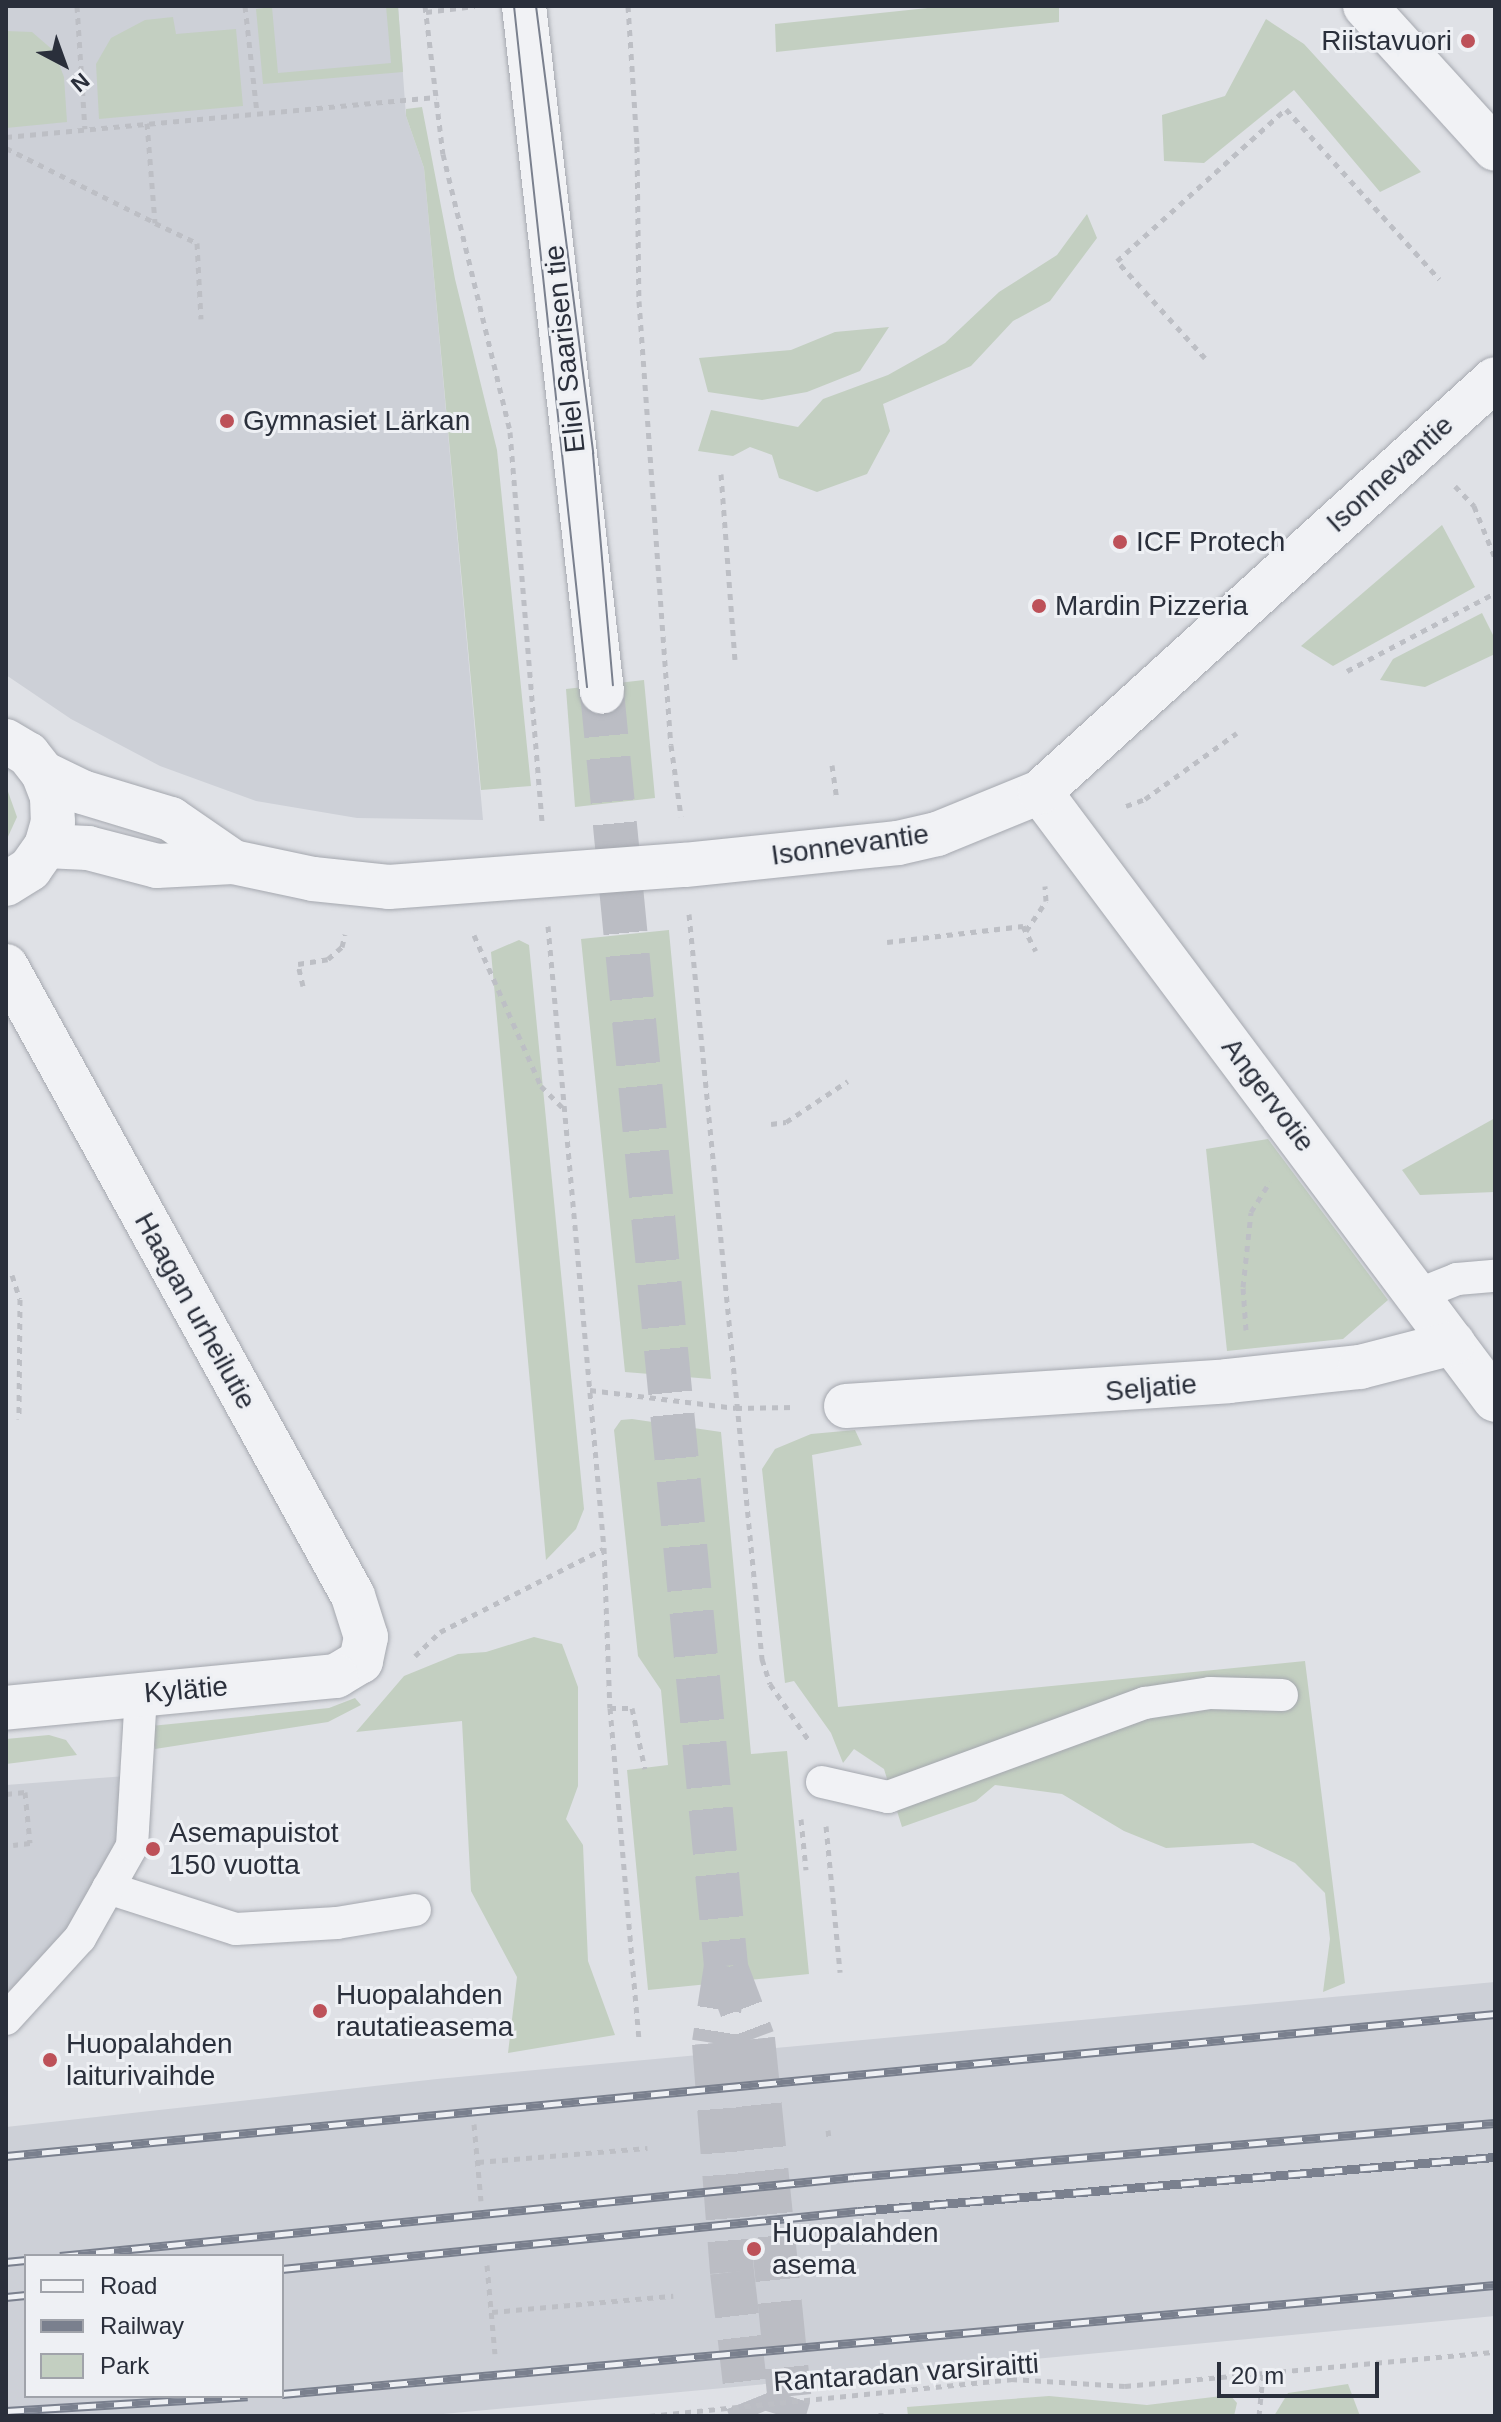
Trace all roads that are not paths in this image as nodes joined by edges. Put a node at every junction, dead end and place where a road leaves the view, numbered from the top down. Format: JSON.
{"nodes":[{"id":1,"x":524,"y":6,"type":"edge"},
{"id":2,"x":1365,"y":6,"type":"edge"},
{"id":3,"x":1495,"y":149,"type":"edge"},
{"id":4,"x":1495,"y":379,"type":"edge"},
{"id":5,"x":602,"y":692,"type":"tunnel mouth"},
{"id":6,"x":6,"y":741,"type":"edge"},
{"id":7,"x":43,"y":773,"type":"junction"},
{"id":8,"x":1040,"y":792,"type":"junction"},
{"id":9,"x":46,"y":846,"type":"junction"},
{"id":10,"x":233,"y":862,"type":"junction"},
{"id":11,"x":6,"y":884,"type":"edge"},
{"id":12,"x":6,"y":966,"type":"edge"},
{"id":13,"x":1495,"y":1276,"type":"edge"},
{"id":14,"x":1417,"y":1295,"type":"junction"},
{"id":15,"x":1453,"y":1343,"type":"junction"},
{"id":16,"x":1495,"y":1400,"type":"edge"},
{"id":17,"x":846,"y":1406,"type":"road end"},
{"id":18,"x":361,"y":1661,"type":"joint"},
{"id":19,"x":141,"y":1694,"type":"junction"},
{"id":20,"x":1282,"y":1695,"type":"dead end"},
{"id":21,"x":6,"y":1708,"type":"edge"},
{"id":22,"x":822,"y":1782,"type":"road end"},
{"id":23,"x":108,"y":1888,"type":"junction"},
{"id":24,"x":415,"y":1910,"type":"dead end"},
{"id":25,"x":6,"y":2019,"type":"edge"}],
"edges":[{"from":1,"to":5,"type":"street","name":"Eliel Saarisen tie"},
{"from":2,"to":3,"type":"street"},
{"from":4,"to":8,"type":"street","name":"Isonnevantie"},
{"from":6,"to":7,"type":"street","name":"Isonnevantie"},
{"from":7,"to":9,"type":"street"},
{"from":7,"to":10,"type":"street","name":"Isonnevantie"},
{"from":8,"to":10,"type":"street","name":"Isonnevantie"},
{"from":8,"to":14,"type":"street","name":"Angervotie"},
{"from":9,"to":10,"type":"street","name":"Isonnevantie"},
{"from":9,"to":11,"type":"street"},
{"from":12,"to":18,"type":"street","name":"Haagan urheilutie"},
{"from":13,"to":14,"type":"lane"},
{"from":14,"to":15,"type":"street","name":"Angervotie"},
{"from":15,"to":16,"type":"street","name":"Angervotie"},
{"from":15,"to":17,"type":"street","name":"Seljatie"},
{"from":18,"to":19,"type":"street","name":"Kylätie"},
{"from":19,"to":21,"type":"street","name":"Kylätie"},
{"from":19,"to":23,"type":"lane"},
{"from":20,"to":22,"type":"lane"},
{"from":23,"to":24,"type":"lane"},
{"from":23,"to":25,"type":"lane"}]}
